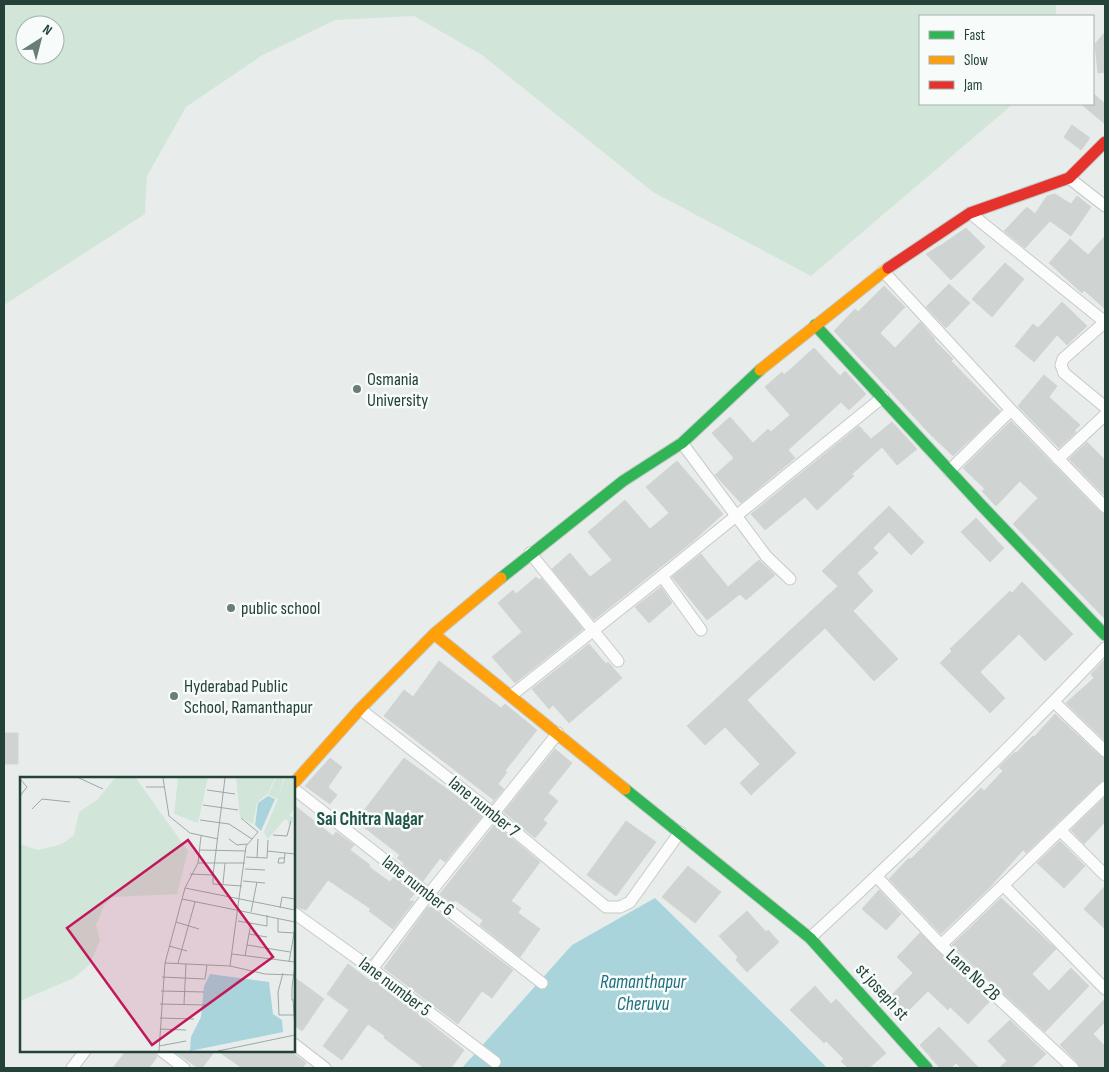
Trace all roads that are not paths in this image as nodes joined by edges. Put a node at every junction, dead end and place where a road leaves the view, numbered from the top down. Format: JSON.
{"nodes":[{"id":1,"x":1105,"y":142,"type":"edge"},
{"id":2,"x":1070,"y":178,"type":"junction"},
{"id":3,"x":1105,"y":206,"type":"edge"},
{"id":4,"x":970,"y":213,"type":"junction"},
{"id":5,"x":883,"y":271,"type":"junction"},
{"id":6,"x":1105,"y":322,"type":"edge"},
{"id":7,"x":814,"y":325,"type":"junction"},
{"id":8,"x":883,"y":397,"type":"junction"},
{"id":9,"x":1105,"y":407,"type":"edge"},
{"id":10,"x":1011,"y":410,"type":"junction"},
{"id":11,"x":1105,"y":415,"type":"edge"},
{"id":12,"x":682,"y":443,"type":"junction"},
{"id":13,"x":1058,"y":459,"type":"junction"},
{"id":14,"x":949,"y":470,"type":"junction"},
{"id":15,"x":1105,"y":507,"type":"edge"},
{"id":16,"x":737,"y":516,"type":"junction"},
{"id":17,"x":530,"y":553,"type":"junction"},
{"id":18,"x":662,"y":576,"type":"junction"},
{"id":19,"x":790,"y":579,"type":"dead end"},
{"id":20,"x":594,"y":630,"type":"junction"},
{"id":21,"x":701,"y":630,"type":"dead end"},
{"id":22,"x":434,"y":634,"type":"junction"},
{"id":23,"x":1105,"y":635,"type":"edge"},
{"id":24,"x":1105,"y":648,"type":"edge"},
{"id":25,"x":618,"y":661,"type":"dead end"},
{"id":26,"x":512,"y":695,"type":"junction"},
{"id":27,"x":1054,"y":702,"type":"junction"},
{"id":28,"x":360,"y":709,"type":"junction"},
{"id":29,"x":558,"y":733,"type":"junction"},
{"id":30,"x":1105,"y":751,"type":"edge"},
{"id":31,"x":295,"y":782,"type":"edge"},
{"id":32,"x":1105,"y":787,"type":"edge"},
{"id":33,"x":295,"y":790,"type":"edge"},
{"id":34,"x":494,"y":814,"type":"junction"},
{"id":35,"x":1061,"y":831,"type":"junction"},
{"id":36,"x":680,"y":832,"type":"junction"},
{"id":37,"x":1105,"y":875,"type":"edge"},
{"id":38,"x":877,"y":877,"type":"junction"},
{"id":39,"x":1004,"y":886,"type":"junction"},
{"id":40,"x":429,"y":894,"type":"junction"},
{"id":41,"x":295,"y":914,"type":"edge"},
{"id":42,"x":810,"y":938,"type":"junction"},
{"id":43,"x":942,"y":945,"type":"junction"},
{"id":44,"x":372,"y":970,"type":"junction"},
{"id":45,"x":542,"y":983,"type":"dead end"},
{"id":46,"x":1105,"y":989,"type":"edge"},
{"id":47,"x":295,"y":1045,"type":"edge"},
{"id":48,"x":84,"y":1052,"type":"edge"},
{"id":49,"x":163,"y":1052,"type":"edge"},
{"id":50,"x":495,"y":1062,"type":"dead end"},
{"id":51,"x":921,"y":1066,"type":"edge"},
{"id":52,"x":72,"y":1068,"type":"edge"},
{"id":53,"x":184,"y":1068,"type":"edge"},
{"id":54,"x":325,"y":1068,"type":"edge"},
{"id":55,"x":1073,"y":1068,"type":"edge"}],
"edges":[{"from":1,"to":2,"type":"street"},
{"from":2,"to":3,"type":"street"},
{"from":2,"to":4,"type":"street"},
{"from":4,"to":5,"type":"street"},
{"from":4,"to":6,"type":"street"},
{"from":5,"to":7,"type":"street"},
{"from":5,"to":10,"type":"street"},
{"from":6,"to":9,"type":"street"},
{"from":7,"to":8,"type":"street"},
{"from":7,"to":12,"type":"street"},
{"from":8,"to":14,"type":"street"},
{"from":8,"to":16,"type":"street"},
{"from":10,"to":13,"type":"street"},
{"from":10,"to":14,"type":"street"},
{"from":11,"to":13,"type":"street"},
{"from":12,"to":16,"type":"street"},
{"from":12,"to":17,"type":"street"},
{"from":13,"to":15,"type":"street"},
{"from":14,"to":23,"type":"street"},
{"from":16,"to":18,"type":"street"},
{"from":16,"to":19,"type":"street"},
{"from":17,"to":20,"type":"street"},
{"from":17,"to":22,"type":"street"},
{"from":18,"to":20,"type":"street"},
{"from":18,"to":21,"type":"street"},
{"from":20,"to":25,"type":"street"},
{"from":20,"to":26,"type":"street"},
{"from":22,"to":26,"type":"street","name":"st joseph st"},
{"from":22,"to":28,"type":"street"},
{"from":24,"to":27,"type":"street"},
{"from":26,"to":29,"type":"street","name":"st joseph st"},
{"from":27,"to":30,"type":"street"},
{"from":27,"to":38,"type":"street"},
{"from":28,"to":31,"type":"street"},
{"from":28,"to":34,"type":"street","name":"lane number 7"},
{"from":29,"to":34,"type":"street"},
{"from":29,"to":36,"type":"street","name":"st joseph st"},
{"from":32,"to":35,"type":"street"},
{"from":33,"to":40,"type":"street","name":"lane number 6"},
{"from":34,"to":36,"type":"street","name":"lane number 7"},
{"from":34,"to":40,"type":"street"},
{"from":35,"to":37,"type":"street"},
{"from":35,"to":39,"type":"street"},
{"from":36,"to":42,"type":"street","name":"st joseph st"},
{"from":38,"to":42,"type":"street"},
{"from":38,"to":43,"type":"street","name":"Lane No 2B"},
{"from":39,"to":43,"type":"street"},
{"from":39,"to":46,"type":"street"},
{"from":40,"to":44,"type":"street"},
{"from":40,"to":45,"type":"street","name":"lane number 6"},
{"from":41,"to":44,"type":"street","name":"lane number 5"},
{"from":42,"to":51,"type":"street","name":"st joseph st"},
{"from":43,"to":55,"type":"street","name":"Lane No 2B"},
{"from":44,"to":50,"type":"street","name":"lane number 5"},
{"from":47,"to":54,"type":"street"},
{"from":48,"to":52,"type":"street"},
{"from":49,"to":53,"type":"street"}]}
